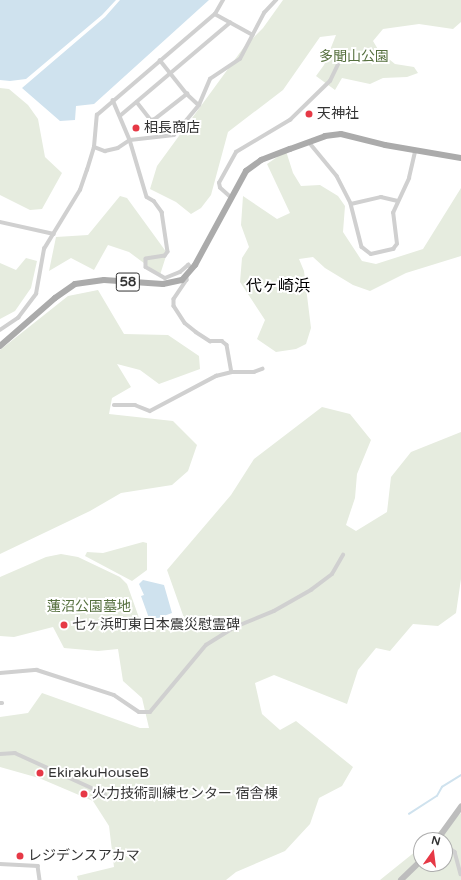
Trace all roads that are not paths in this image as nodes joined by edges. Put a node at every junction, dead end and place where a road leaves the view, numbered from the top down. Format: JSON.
{"nodes":[{"id":1,"x":223,"y":0,"type":"edge"},
{"id":2,"x":276,"y":0,"type":"edge"},
{"id":3,"x":215,"y":14,"type":"junction"},
{"id":4,"x":230,"y":24,"type":"junction"},
{"id":5,"x":253,"y":35,"type":"junction"},
{"id":6,"x":342,"y":56,"type":"dead end"},
{"id":7,"x":160,"y":60,"type":"junction"},
{"id":8,"x":172,"y":73,"type":"junction"},
{"id":9,"x":187,"y":94,"type":"junction"},
{"id":10,"x":113,"y":100,"type":"junction"},
{"id":11,"x":137,"y":102,"type":"junction"},
{"id":12,"x":199,"y":105,"type":"junction"},
{"id":13,"x":121,"y":115,"type":"junction"},
{"id":14,"x":130,"y":140,"type":"junction"},
{"id":15,"x":309,"y":142,"type":"junction"},
{"id":16,"x":94,"y":147,"type":"junction"},
{"id":17,"x":414,"y":151,"type":"junction"},
{"id":18,"x":461,"y":158,"type":"edge"},
{"id":19,"x":230,"y":197,"type":"junction"},
{"id":20,"x":398,"y":201,"type":"junction"},
{"id":21,"x":351,"y":204,"type":"junction"},
{"id":22,"x":0,"y":222,"type":"edge"},
{"id":23,"x":54,"y":234,"type":"junction"},
{"id":24,"x":193,"y":268,"type":"junction"},
{"id":25,"x":186,"y":276,"type":"junction"},
{"id":26,"x":0,"y":330,"type":"edge"},
{"id":27,"x":0,"y":346,"type":"edge"},
{"id":28,"x":262,"y":369,"type":"dead end"},
{"id":29,"x":232,"y":372,"type":"junction"},
{"id":30,"x":114,"y":405,"type":"dead end"},
{"id":31,"x":343,"y":555,"type":"dead end"},
{"id":32,"x":0,"y":673,"type":"edge"},
{"id":33,"x":0,"y":754,"type":"edge"},
{"id":34,"x":105,"y":794,"type":"dead end"},
{"id":35,"x":461,"y":807,"type":"edge"},
{"id":36,"x":443,"y":832,"type":"edge"},
{"id":37,"x":453,"y":851,"type":"edge"},
{"id":38,"x":0,"y":864,"type":"edge"},
{"id":39,"x":413,"y":869,"type":"edge"},
{"id":40,"x":461,"y":874,"type":"edge"},
{"id":41,"x":40,"y":880,"type":"edge"},
{"id":42,"x":401,"y":880,"type":"edge"}],
"edges":[{"from":1,"to":3,"type":"street"},
{"from":2,"to":5,"type":"street"},
{"from":3,"to":4,"type":"street"},
{"from":3,"to":7,"type":"street"},
{"from":4,"to":5,"type":"street"},
{"from":4,"to":8,"type":"street"},
{"from":5,"to":12,"type":"street"},
{"from":6,"to":19,"type":"street"},
{"from":7,"to":8,"type":"street"},
{"from":7,"to":10,"type":"street"},
{"from":8,"to":9,"type":"street"},
{"from":8,"to":11,"type":"street"},
{"from":9,"to":11,"type":"street"},
{"from":9,"to":12,"type":"street"},
{"from":10,"to":13,"type":"street"},
{"from":10,"to":16,"type":"street"},
{"from":11,"to":13,"type":"street"},
{"from":12,"to":14,"type":"street"},
{"from":13,"to":14,"type":"street"},
{"from":14,"to":16,"type":"street"},
{"from":14,"to":24,"type":"street"},
{"from":15,"to":17,"type":"main road","number":"58"},
{"from":15,"to":19,"type":"main road","number":"58"},
{"from":15,"to":21,"type":"street"},
{"from":16,"to":23,"type":"street"},
{"from":17,"to":18,"type":"main road","number":"58"},
{"from":17,"to":20,"type":"street"},
{"from":19,"to":24,"type":"main road","number":"58"},
{"from":20,"to":21,"type":"street"},
{"from":20,"to":21,"type":"street"},
{"from":22,"to":23,"type":"street"},
{"from":23,"to":26,"type":"street"},
{"from":24,"to":25,"type":"main road","number":"58"},
{"from":25,"to":27,"type":"main road","number":"58"},
{"from":25,"to":29,"type":"street"},
{"from":28,"to":29,"type":"street"},
{"from":29,"to":30,"type":"street"},
{"from":31,"to":32,"type":"street"},
{"from":33,"to":34,"type":"street"},
{"from":35,"to":36,"type":"street"},
{"from":37,"to":40,"type":"street"},
{"from":38,"to":41,"type":"street"},
{"from":39,"to":42,"type":"street"}]}
